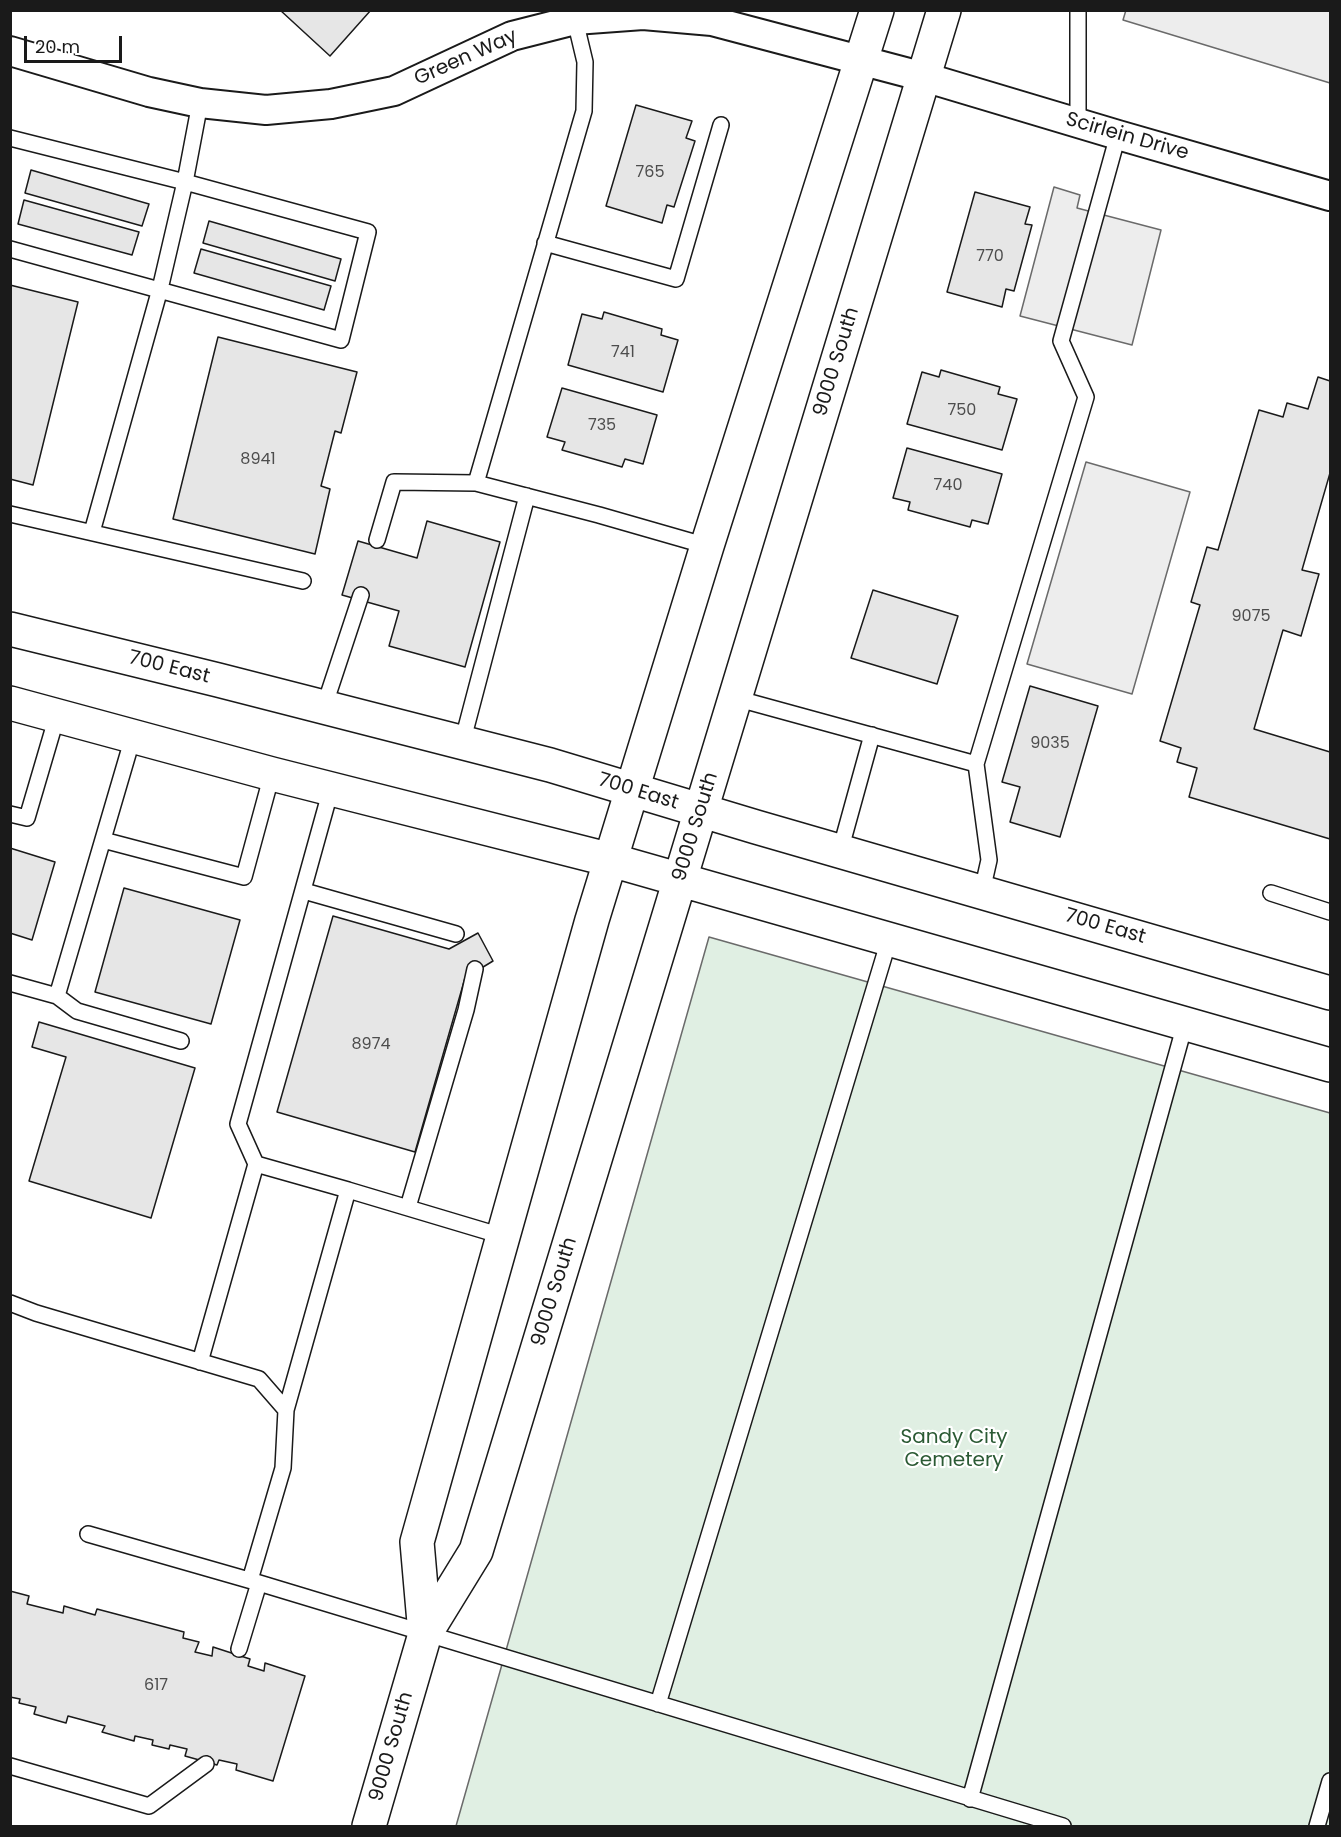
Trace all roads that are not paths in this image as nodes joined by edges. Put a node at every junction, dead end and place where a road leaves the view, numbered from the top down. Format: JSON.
{"nodes":[{"id":1,"x":877,"y":10,"type":"edge"},
{"id":2,"x":944,"y":10,"type":"edge"},
{"id":3,"x":1078,"y":10,"type":"edge"},
{"id":4,"x":575,"y":15,"type":"edge"},
{"id":5,"x":10,"y":51,"type":"edge"},
{"id":6,"x":861,"y":60,"type":"junction"},
{"id":7,"x":924,"y":77,"type":"junction"},
{"id":8,"x":201,"y":103,"type":"junction"},
{"id":9,"x":1078,"y":123,"type":"junction"},
{"id":10,"x":722,"y":125,"type":"dead end"},
{"id":11,"x":1118,"y":135,"type":"junction"},
{"id":12,"x":10,"y":138,"type":"edge"},
{"id":13,"x":185,"y":182,"type":"junction"},
{"id":14,"x":1330,"y":196,"type":"edge"},
{"id":15,"x":545,"y":243,"type":"junction"},
{"id":16,"x":10,"y":249,"type":"edge"},
{"id":17,"x":160,"y":289,"type":"junction"},
{"id":18,"x":476,"y":483,"type":"junction"},
{"id":19,"x":527,"y":496,"type":"junction"},
{"id":20,"x":10,"y":514,"type":"edge"},
{"id":21,"x":92,"y":532,"type":"junction"},
{"id":22,"x":377,"y":540,"type":"dead end"},
{"id":23,"x":707,"y":546,"type":"junction"},
{"id":24,"x":303,"y":581,"type":"dead end"},
{"id":25,"x":361,"y":595,"type":"dead end"},
{"id":26,"x":10,"y":629,"type":"edge"},
{"id":27,"x":735,"y":698,"type":"junction"},
{"id":28,"x":10,"y":703,"type":"edge"},
{"id":29,"x":324,"y":707,"type":"junction"},
{"id":30,"x":57,"y":716,"type":"junction"},
{"id":31,"x":872,"y":735,"type":"junction"},
{"id":32,"x":133,"y":737,"type":"junction"},
{"id":33,"x":462,"y":743,"type":"junction"},
{"id":34,"x":976,"y":764,"type":"junction"},
{"id":35,"x":272,"y":774,"type":"junction"},
{"id":36,"x":331,"y":789,"type":"junction"},
{"id":37,"x":633,"y":790,"type":"junction"},
{"id":38,"x":701,"y":811,"type":"junction"},
{"id":39,"x":10,"y":814,"type":"edge"},
{"id":40,"x":103,"y":840,"type":"junction"},
{"id":41,"x":840,"y":851,"type":"junction"},
{"id":42,"x":611,"y":860,"type":"junction"},
{"id":43,"x":680,"y":879,"type":"junction"},
{"id":44,"x":304,"y":891,"type":"junction"},
{"id":45,"x":982,"y":891,"type":"junction"},
{"id":46,"x":1271,"y":894,"type":"dead end"},
{"id":47,"x":1330,"y":912,"type":"edge"},
{"id":48,"x":456,"y":934,"type":"dead end"},
{"id":49,"x":889,"y":940,"type":"junction"},
{"id":50,"x":475,"y":969,"type":"dead end"},
{"id":51,"x":10,"y":983,"type":"edge"},
{"id":52,"x":1330,"y":993,"type":"edge"},
{"id":53,"x":57,"y":996,"type":"junction"},
{"id":54,"x":1185,"y":1024,"type":"junction"},
{"id":55,"x":182,"y":1041,"type":"dead end"},
{"id":56,"x":1330,"y":1065,"type":"edge"},
{"id":57,"x":256,"y":1164,"type":"junction"},
{"id":58,"x":348,"y":1190,"type":"junction"},
{"id":59,"x":408,"y":1207,"type":"junction"},
{"id":60,"x":502,"y":1236,"type":"junction"},
{"id":61,"x":10,"y":1303,"type":"edge"},
{"id":62,"x":200,"y":1362,"type":"junction"},
{"id":63,"x":286,"y":1410,"type":"junction"},
{"id":64,"x":88,"y":1534,"type":"dead end"},
{"id":65,"x":255,"y":1581,"type":"junction"},
{"id":66,"x":425,"y":1634,"type":"junction"},
{"id":67,"x":239,"y":1649,"type":"dead end"},
{"id":68,"x":658,"y":1704,"type":"junction"},
{"id":69,"x":206,"y":1764,"type":"dead end"},
{"id":70,"x":10,"y":1766,"type":"edge"},
{"id":71,"x":1330,"y":1781,"type":"edge"},
{"id":72,"x":970,"y":1799,"type":"junction"},
{"id":73,"x":369,"y":1827,"type":"edge"},
{"id":74,"x":1063,"y":1827,"type":"edge"},
{"id":75,"x":1317,"y":1827,"type":"edge"}],
"edges":[{"from":1,"to":6,"type":"main road","name":"9000 South"},
{"from":2,"to":7,"type":"main road","name":"9000 South"},
{"from":3,"to":9,"type":"lane"},
{"from":4,"to":6,"type":"street","name":"Green Way"},
{"from":4,"to":8,"type":"street","name":"Green Way"},
{"from":4,"to":15,"type":"lane"},
{"from":5,"to":8,"type":"street","name":"Green Way"},
{"from":6,"to":7,"type":"street","name":"Green Way"},
{"from":6,"to":23,"type":"main road","name":"9000 South"},
{"from":7,"to":9,"type":"street","name":"Scirlein Drive"},
{"from":7,"to":27,"type":"main road","name":"9000 South"},
{"from":8,"to":13,"type":"lane"},
{"from":9,"to":11,"type":"street","name":"Scirlein Drive"},
{"from":10,"to":15,"type":"lane"},
{"from":11,"to":14,"type":"street","name":"Scirlein Drive"},
{"from":11,"to":34,"type":"lane"},
{"from":12,"to":13,"type":"lane"},
{"from":13,"to":17,"type":"lane"},
{"from":13,"to":17,"type":"lane"},
{"from":15,"to":18,"type":"lane"},
{"from":16,"to":17,"type":"lane"},
{"from":17,"to":21,"type":"lane"},
{"from":18,"to":19,"type":"lane"},
{"from":18,"to":22,"type":"lane"},
{"from":19,"to":23,"type":"lane"},
{"from":19,"to":33,"type":"lane"},
{"from":20,"to":21,"type":"lane"},
{"from":21,"to":24,"type":"lane"},
{"from":23,"to":37,"type":"main road","name":"9000 South"},
{"from":25,"to":29,"type":"lane"},
{"from":26,"to":29,"type":"main road","name":"700 East"},
{"from":27,"to":31,"type":"lane"},
{"from":27,"to":38,"type":"main road","name":"9000 South"},
{"from":28,"to":30,"type":"main road"},
{"from":29,"to":33,"type":"main road","name":"700 East"},
{"from":30,"to":32,"type":"main road"},
{"from":30,"to":39,"type":"lane"},
{"from":31,"to":34,"type":"lane"},
{"from":31,"to":41,"type":"lane"},
{"from":32,"to":35,"type":"main road"},
{"from":32,"to":40,"type":"lane"},
{"from":33,"to":37,"type":"main road","name":"700 East"},
{"from":34,"to":45,"type":"lane"},
{"from":35,"to":36,"type":"main road"},
{"from":35,"to":40,"type":"lane"},
{"from":36,"to":42,"type":"main road"},
{"from":36,"to":44,"type":"lane"},
{"from":37,"to":38,"type":"main road","name":"700 East"},
{"from":37,"to":42,"type":"main road","name":"9000 South"},
{"from":38,"to":41,"type":"main road","name":"700 East"},
{"from":38,"to":43,"type":"main road","name":"9000 South"},
{"from":40,"to":53,"type":"lane"},
{"from":41,"to":45,"type":"main road","name":"700 East"},
{"from":42,"to":43,"type":"main road"},
{"from":42,"to":60,"type":"main road","name":"9000 South"},
{"from":43,"to":49,"type":"main road"},
{"from":43,"to":66,"type":"main road","name":"9000 South"},
{"from":44,"to":48,"type":"lane"},
{"from":44,"to":57,"type":"lane"},
{"from":45,"to":52,"type":"main road","name":"700 East"},
{"from":46,"to":47,"type":"lane"},
{"from":49,"to":54,"type":"main road"},
{"from":49,"to":68,"type":"lane"},
{"from":50,"to":59,"type":"lane"},
{"from":51,"to":53,"type":"lane"},
{"from":53,"to":55,"type":"lane"},
{"from":54,"to":56,"type":"main road"},
{"from":54,"to":72,"type":"lane"},
{"from":57,"to":58,"type":"lane"},
{"from":57,"to":62,"type":"lane"},
{"from":58,"to":59,"type":"lane"},
{"from":58,"to":63,"type":"lane"},
{"from":59,"to":60,"type":"lane"},
{"from":60,"to":66,"type":"main road","name":"9000 South"},
{"from":61,"to":62,"type":"lane"},
{"from":62,"to":63,"type":"lane"},
{"from":63,"to":65,"type":"lane"},
{"from":64,"to":65,"type":"lane"},
{"from":65,"to":66,"type":"lane"},
{"from":65,"to":67,"type":"lane"},
{"from":66,"to":68,"type":"lane"},
{"from":66,"to":73,"type":"main road","name":"9000 South"},
{"from":68,"to":72,"type":"lane"},
{"from":69,"to":70,"type":"lane"},
{"from":71,"to":75,"type":"lane"},
{"from":72,"to":74,"type":"lane"}]}
